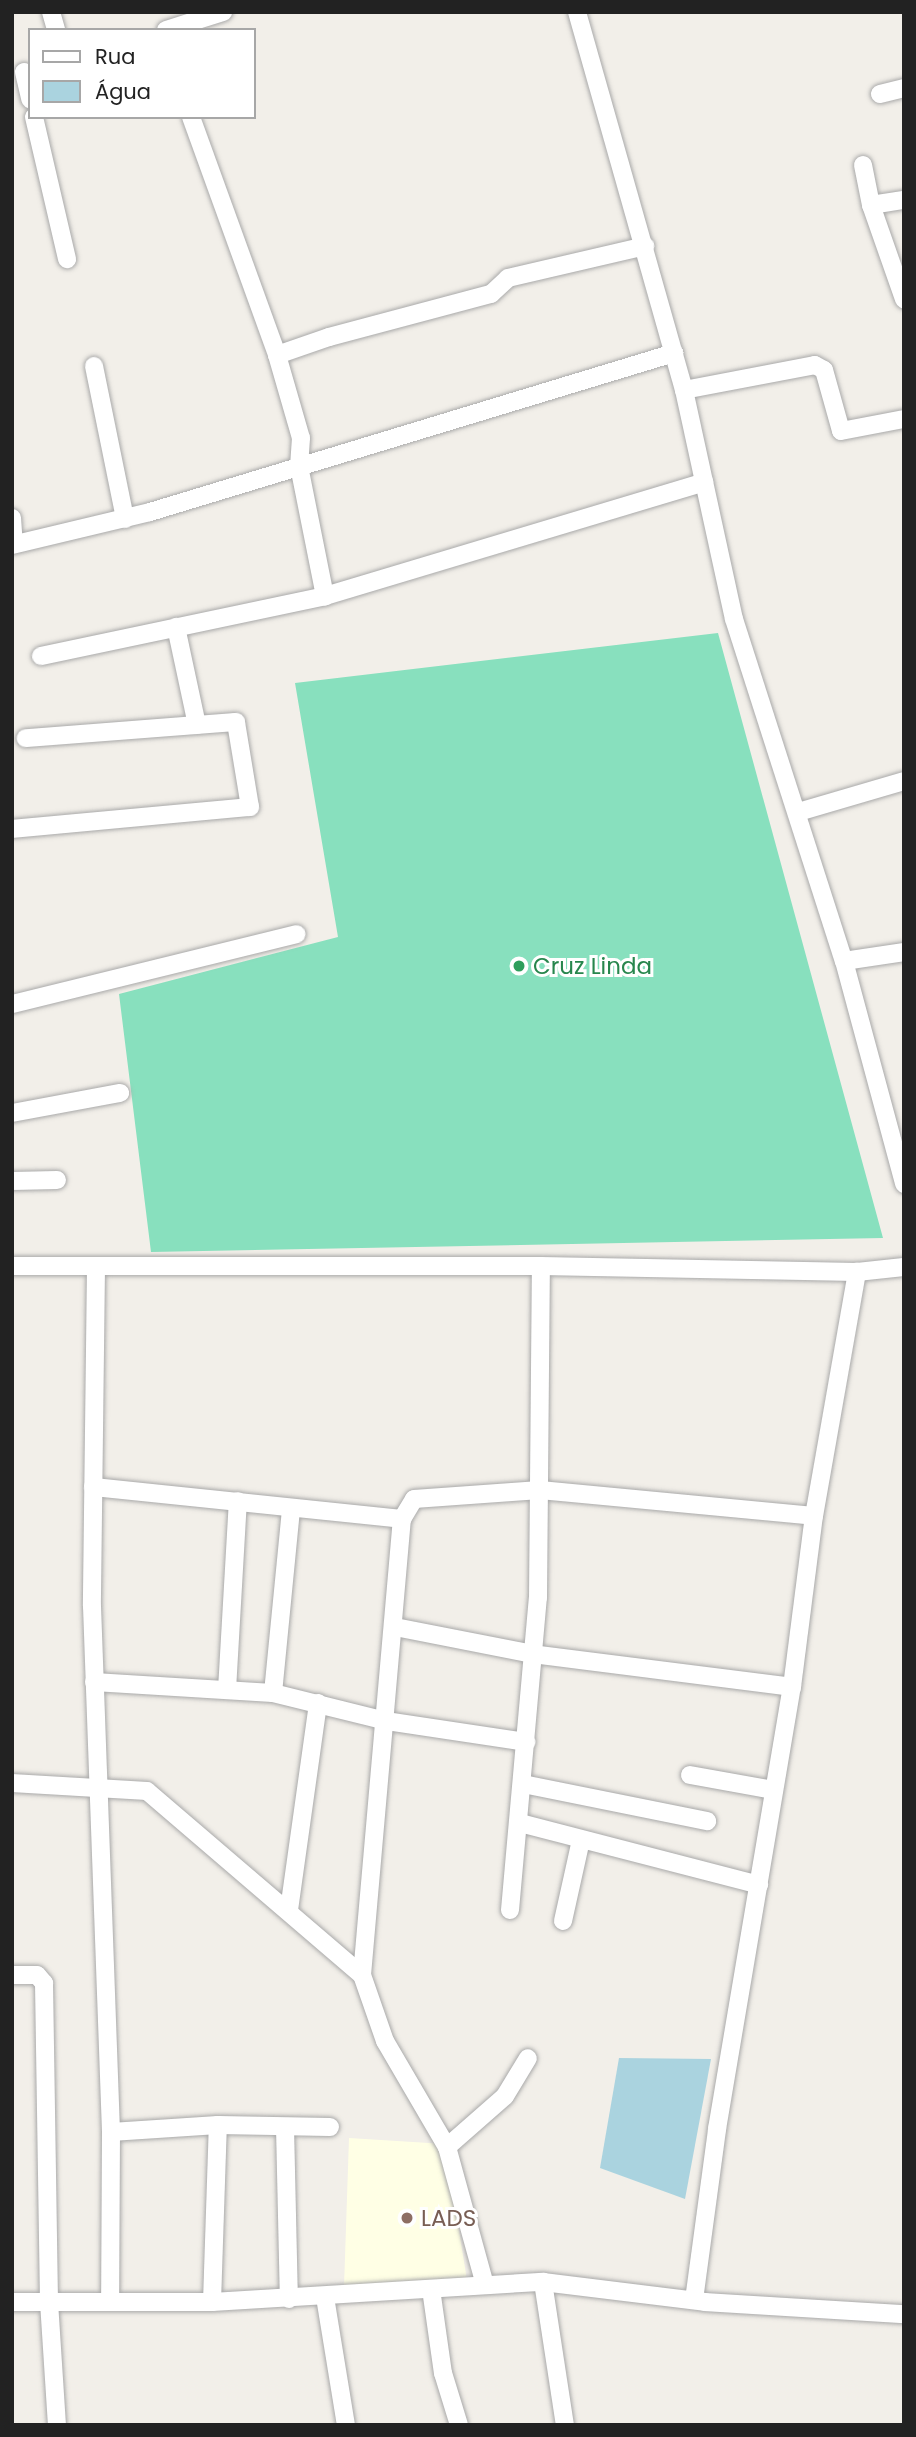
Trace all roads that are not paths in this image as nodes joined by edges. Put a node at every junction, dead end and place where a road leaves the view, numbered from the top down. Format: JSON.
{"nodes":[{"id":1,"x":223,"y":12,"type":"edge"},
{"id":2,"x":577,"y":12,"type":"edge"},
{"id":3,"x":172,"y":28,"type":"edge"},
{"id":4,"x":22,"y":72,"type":"edge"},
{"id":5,"x":904,"y":88,"type":"edge"},
{"id":6,"x":28,"y":92,"type":"edge"},
{"id":7,"x":880,"y":94,"type":"dead end"},
{"id":8,"x":34,"y":119,"type":"edge"},
{"id":9,"x":192,"y":119,"type":"edge"},
{"id":10,"x":863,"y":165,"type":"dead end"},
{"id":11,"x":904,"y":200,"type":"edge"},
{"id":12,"x":870,"y":205,"type":"junction"},
{"id":13,"x":645,"y":246,"type":"junction"},
{"id":14,"x":67,"y":259,"type":"dead end"},
{"id":15,"x":904,"y":299,"type":"edge"},
{"id":16,"x":674,"y":353,"type":"junction"},
{"id":17,"x":277,"y":355,"type":"junction"},
{"id":18,"x":94,"y":366,"type":"dead end"},
{"id":19,"x":684,"y":390,"type":"junction"},
{"id":20,"x":904,"y":419,"type":"edge"},
{"id":21,"x":299,"y":466,"type":"junction"},
{"id":22,"x":704,"y":482,"type":"junction"},
{"id":23,"x":12,"y":518,"type":"edge"},
{"id":24,"x":125,"y":519,"type":"junction"},
{"id":25,"x":13,"y":544,"type":"edge"},
{"id":26,"x":326,"y":596,"type":"junction"},
{"id":27,"x":176,"y":627,"type":"junction"},
{"id":28,"x":41,"y":656,"type":"dead end"},
{"id":29,"x":197,"y":725,"type":"junction"},
{"id":30,"x":26,"y":738,"type":"dead end"},
{"id":31,"x":904,"y":780,"type":"edge"},
{"id":32,"x":797,"y":811,"type":"junction"},
{"id":33,"x":12,"y":829,"type":"edge"},
{"id":34,"x":298,"y":934,"type":"dead end"},
{"id":35,"x":904,"y":952,"type":"edge"},
{"id":36,"x":844,"y":961,"type":"junction"},
{"id":37,"x":12,"y":1004,"type":"edge"},
{"id":38,"x":120,"y":1093,"type":"dead end"},
{"id":39,"x":12,"y":1112,"type":"edge"},
{"id":40,"x":57,"y":1180,"type":"dead end"},
{"id":41,"x":12,"y":1181,"type":"edge"},
{"id":42,"x":904,"y":1184,"type":"edge"},
{"id":43,"x":12,"y":1266,"type":"edge"},
{"id":44,"x":541,"y":1266,"type":"junction"},
{"id":45,"x":96,"y":1267,"type":"junction"},
{"id":46,"x":904,"y":1267,"type":"edge"},
{"id":47,"x":857,"y":1272,"type":"junction"},
{"id":48,"x":93,"y":1487,"type":"junction"},
{"id":49,"x":540,"y":1490,"type":"junction"},
{"id":50,"x":238,"y":1501,"type":"junction"},
{"id":51,"x":291,"y":1510,"type":"junction"},
{"id":52,"x":814,"y":1516,"type":"junction"},
{"id":53,"x":402,"y":1519,"type":"junction"},
{"id":54,"x":395,"y":1627,"type":"junction"},
{"id":55,"x":532,"y":1654,"type":"junction"},
{"id":56,"x":94,"y":1682,"type":"junction"},
{"id":57,"x":792,"y":1687,"type":"junction"},
{"id":58,"x":227,"y":1690,"type":"junction"},
{"id":59,"x":272,"y":1693,"type":"junction"},
{"id":60,"x":318,"y":1703,"type":"junction"},
{"id":61,"x":386,"y":1721,"type":"junction"},
{"id":62,"x":526,"y":1742,"type":"junction"},
{"id":63,"x":690,"y":1774,"type":"dead end"},
{"id":64,"x":12,"y":1783,"type":"edge"},
{"id":65,"x":523,"y":1784,"type":"junction"},
{"id":66,"x":98,"y":1785,"type":"junction"},
{"id":67,"x":773,"y":1790,"type":"junction"},
{"id":68,"x":707,"y":1821,"type":"dead end"},
{"id":69,"x":520,"y":1823,"type":"junction"},
{"id":70,"x":581,"y":1840,"type":"junction"},
{"id":71,"x":759,"y":1885,"type":"junction"},
{"id":72,"x":289,"y":1910,"type":"junction"},
{"id":73,"x":510,"y":1910,"type":"dead end"},
{"id":74,"x":563,"y":1921,"type":"dead end"},
{"id":75,"x":12,"y":1975,"type":"edge"},
{"id":76,"x":362,"y":1975,"type":"junction"},
{"id":77,"x":528,"y":2059,"type":"dead end"},
{"id":78,"x":218,"y":2125,"type":"junction"},
{"id":79,"x":285,"y":2127,"type":"junction"},
{"id":80,"x":330,"y":2127,"type":"dead end"},
{"id":81,"x":111,"y":2132,"type":"junction"},
{"id":82,"x":447,"y":2147,"type":"junction"},
{"id":83,"x":543,"y":2282,"type":"junction"},
{"id":84,"x":485,"y":2285,"type":"junction"},
{"id":85,"x":431,"y":2289,"type":"junction"},
{"id":86,"x":325,"y":2297,"type":"junction"},
{"id":87,"x":110,"y":2299,"type":"junction"},
{"id":88,"x":289,"y":2299,"type":"junction"},
{"id":89,"x":694,"y":2300,"type":"junction"},
{"id":90,"x":12,"y":2302,"type":"edge"},
{"id":91,"x":49,"y":2302,"type":"junction"},
{"id":92,"x":212,"y":2302,"type":"junction"},
{"id":93,"x":904,"y":2314,"type":"edge"},
{"id":94,"x":57,"y":2425,"type":"edge"},
{"id":95,"x":345,"y":2425,"type":"edge"},
{"id":96,"x":458,"y":2425,"type":"edge"},
{"id":97,"x":565,"y":2425,"type":"edge"}],
"edges":[{"from":1,"to":3,"type":"street"},
{"from":2,"to":13,"type":"street"},
{"from":4,"to":6,"type":"street"},
{"from":5,"to":7,"type":"street"},
{"from":8,"to":14,"type":"street"},
{"from":9,"to":17,"type":"street"},
{"from":10,"to":12,"type":"street"},
{"from":11,"to":12,"type":"street"},
{"from":12,"to":15,"type":"street"},
{"from":13,"to":16,"type":"street"},
{"from":13,"to":17,"type":"street"},
{"from":16,"to":19,"type":"street"},
{"from":16,"to":21,"type":"street"},
{"from":17,"to":21,"type":"street"},
{"from":18,"to":24,"type":"street"},
{"from":19,"to":20,"type":"street"},
{"from":19,"to":22,"type":"street"},
{"from":21,"to":24,"type":"street"},
{"from":21,"to":26,"type":"street"},
{"from":22,"to":26,"type":"street"},
{"from":22,"to":32,"type":"street"},
{"from":23,"to":25,"type":"street"},
{"from":24,"to":25,"type":"street"},
{"from":26,"to":27,"type":"street"},
{"from":27,"to":28,"type":"street"},
{"from":27,"to":29,"type":"street"},
{"from":29,"to":30,"type":"street"},
{"from":29,"to":33,"type":"street"},
{"from":31,"to":32,"type":"street"},
{"from":32,"to":36,"type":"street"},
{"from":34,"to":37,"type":"street"},
{"from":35,"to":36,"type":"street"},
{"from":36,"to":42,"type":"street"},
{"from":38,"to":39,"type":"street"},
{"from":40,"to":41,"type":"street"},
{"from":43,"to":45,"type":"street"},
{"from":44,"to":45,"type":"street"},
{"from":44,"to":47,"type":"street"},
{"from":44,"to":49,"type":"street"},
{"from":45,"to":48,"type":"street"},
{"from":46,"to":47,"type":"street"},
{"from":47,"to":52,"type":"street"},
{"from":48,"to":50,"type":"street"},
{"from":48,"to":56,"type":"street"},
{"from":49,"to":52,"type":"street"},
{"from":49,"to":53,"type":"street"},
{"from":49,"to":55,"type":"street"},
{"from":50,"to":51,"type":"street"},
{"from":50,"to":58,"type":"street"},
{"from":51,"to":53,"type":"street"},
{"from":51,"to":59,"type":"street"},
{"from":52,"to":57,"type":"street"},
{"from":53,"to":54,"type":"street"},
{"from":54,"to":55,"type":"street"},
{"from":54,"to":61,"type":"street"},
{"from":55,"to":57,"type":"street"},
{"from":55,"to":62,"type":"street"},
{"from":56,"to":58,"type":"street"},
{"from":56,"to":66,"type":"street"},
{"from":57,"to":67,"type":"street"},
{"from":58,"to":59,"type":"street"},
{"from":59,"to":60,"type":"street"},
{"from":60,"to":61,"type":"street"},
{"from":60,"to":72,"type":"street"},
{"from":61,"to":62,"type":"street"},
{"from":61,"to":76,"type":"street"},
{"from":62,"to":65,"type":"street"},
{"from":63,"to":67,"type":"street"},
{"from":64,"to":66,"type":"street"},
{"from":65,"to":68,"type":"street"},
{"from":65,"to":69,"type":"street"},
{"from":66,"to":72,"type":"street"},
{"from":66,"to":81,"type":"street"},
{"from":67,"to":71,"type":"street"},
{"from":69,"to":70,"type":"street"},
{"from":69,"to":73,"type":"street"},
{"from":70,"to":71,"type":"street"},
{"from":70,"to":74,"type":"street"},
{"from":71,"to":89,"type":"street"},
{"from":72,"to":76,"type":"street"},
{"from":75,"to":91,"type":"street"},
{"from":76,"to":82,"type":"street"},
{"from":77,"to":82,"type":"street"},
{"from":78,"to":79,"type":"street"},
{"from":78,"to":81,"type":"street"},
{"from":78,"to":92,"type":"street"},
{"from":79,"to":80,"type":"street"},
{"from":79,"to":88,"type":"street"},
{"from":81,"to":87,"type":"street"},
{"from":82,"to":84,"type":"street"},
{"from":83,"to":84,"type":"street"},
{"from":83,"to":89,"type":"street"},
{"from":83,"to":97,"type":"street"},
{"from":84,"to":85,"type":"street"},
{"from":85,"to":86,"type":"street"},
{"from":85,"to":96,"type":"street"},
{"from":86,"to":88,"type":"street"},
{"from":86,"to":95,"type":"street"},
{"from":87,"to":91,"type":"street"},
{"from":87,"to":92,"type":"street"},
{"from":88,"to":92,"type":"street"},
{"from":89,"to":93,"type":"street"},
{"from":90,"to":91,"type":"street"},
{"from":91,"to":94,"type":"street"}]}
